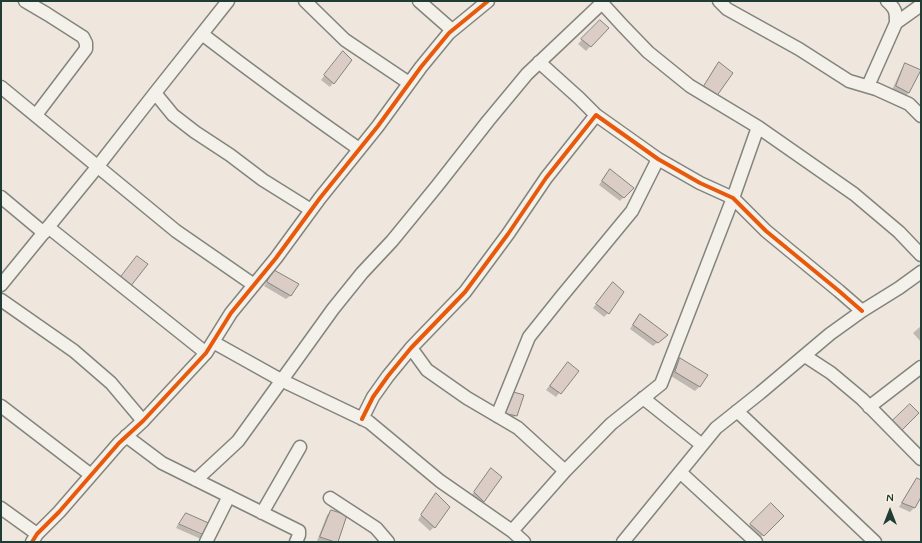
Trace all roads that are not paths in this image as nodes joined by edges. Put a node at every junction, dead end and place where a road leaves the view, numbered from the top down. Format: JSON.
{"nodes":[{"id":1,"x":25,"y":1,"type":"edge"},
{"id":2,"x":228,"y":1,"type":"edge"},
{"id":3,"x":305,"y":1,"type":"edge"},
{"id":4,"x":419,"y":1,"type":"edge"},
{"id":5,"x":488,"y":1,"type":"edge"},
{"id":6,"x":719,"y":1,"type":"edge"},
{"id":7,"x":887,"y":1,"type":"edge"},
{"id":8,"x":601,"y":2,"type":"edge"},
{"id":9,"x":921,"y":4,"type":"edge"},
{"id":10,"x":896,"y":23,"type":"junction"},
{"id":11,"x":452,"y":30,"type":"junction"},
{"id":12,"x":202,"y":34,"type":"junction"},
{"id":13,"x":539,"y":62,"type":"junction"},
{"id":14,"x":409,"y":83,"type":"junction"},
{"id":15,"x":1,"y":86,"type":"edge"},
{"id":16,"x":868,"y":86,"type":"junction"},
{"id":17,"x":155,"y":93,"type":"junction"},
{"id":18,"x":36,"y":115,"type":"junction"},
{"id":19,"x":596,"y":115,"type":"junction"},
{"id":20,"x":921,"y":116,"type":"edge"},
{"id":21,"x":758,"y":127,"type":"junction"},
{"id":22,"x":359,"y":149,"type":"junction"},
{"id":23,"x":658,"y":159,"type":"junction"},
{"id":24,"x":98,"y":166,"type":"junction"},
{"id":25,"x":1,"y":197,"type":"edge"},
{"id":26,"x":732,"y":198,"type":"junction"},
{"id":27,"x":311,"y":210,"type":"junction"},
{"id":28,"x":46,"y":230,"type":"junction"},
{"id":29,"x":921,"y":255,"type":"edge"},
{"id":30,"x":921,"y":272,"type":"edge"},
{"id":31,"x":1,"y":285,"type":"edge"},
{"id":32,"x":254,"y":285,"type":"junction"},
{"id":33,"x":1,"y":300,"type":"edge"},
{"id":34,"x":862,"y":311,"type":"junction"},
{"id":35,"x":213,"y":342,"type":"junction"},
{"id":36,"x":411,"y":348,"type":"junction"},
{"id":37,"x":206,"y":353,"type":"junction"},
{"id":38,"x":805,"y":356,"type":"junction"},
{"id":39,"x":921,"y":367,"type":"edge"},
{"id":40,"x":281,"y":380,"type":"junction"},
{"id":41,"x":643,"y":398,"type":"junction"},
{"id":42,"x":1,"y":406,"type":"edge"},
{"id":43,"x":869,"y":407,"type":"junction"},
{"id":44,"x":738,"y":411,"type":"junction"},
{"id":45,"x":497,"y":416,"type":"junction"},
{"id":46,"x":362,"y":419,"type":"junction"},
{"id":47,"x":143,"y":421,"type":"junction"},
{"id":48,"x":126,"y":436,"type":"junction"},
{"id":49,"x":702,"y":445,"type":"junction"},
{"id":50,"x":300,"y":447,"type":"dead end"},
{"id":51,"x":921,"y":459,"type":"edge"},
{"id":52,"x":565,"y":471,"type":"junction"},
{"id":53,"x":680,"y":472,"type":"junction"},
{"id":54,"x":91,"y":475,"type":"junction"},
{"id":55,"x":196,"y":480,"type":"junction"},
{"id":56,"x":229,"y":496,"type":"junction"},
{"id":57,"x":330,"y":498,"type":"dead end"},
{"id":58,"x":1,"y":508,"type":"edge"},
{"id":59,"x":262,"y":513,"type":"junction"},
{"id":60,"x":512,"y":531,"type":"junction"},
{"id":61,"x":34,"y":538,"type":"edge"},
{"id":62,"x":629,"y":540,"type":"edge"},
{"id":63,"x":206,"y":542,"type":"edge"},
{"id":64,"x":296,"y":542,"type":"edge"},
{"id":65,"x":388,"y":542,"type":"edge"},
{"id":66,"x":524,"y":542,"type":"edge"},
{"id":67,"x":756,"y":542,"type":"edge"},
{"id":68,"x":875,"y":542,"type":"edge"}],
"edges":[{"from":1,"to":18,"type":"street"},
{"from":2,"to":12,"type":"street"},
{"from":3,"to":14,"type":"street"},
{"from":4,"to":11,"type":"street"},
{"from":5,"to":11,"type":"street"},
{"from":6,"to":16,"type":"street"},
{"from":7,"to":10,"type":"street"},
{"from":8,"to":13,"type":"street"},
{"from":8,"to":21,"type":"street"},
{"from":9,"to":10,"type":"street"},
{"from":10,"to":16,"type":"street"},
{"from":11,"to":14,"type":"street"},
{"from":12,"to":17,"type":"street"},
{"from":12,"to":22,"type":"street"},
{"from":13,"to":19,"type":"street"},
{"from":13,"to":40,"type":"street"},
{"from":14,"to":22,"type":"street"},
{"from":15,"to":18,"type":"street"},
{"from":16,"to":20,"type":"street"},
{"from":17,"to":24,"type":"street"},
{"from":17,"to":27,"type":"street"},
{"from":18,"to":24,"type":"street"},
{"from":19,"to":23,"type":"street"},
{"from":19,"to":36,"type":"street"},
{"from":21,"to":26,"type":"street"},
{"from":21,"to":29,"type":"street"},
{"from":22,"to":27,"type":"street"},
{"from":23,"to":26,"type":"street"},
{"from":23,"to":45,"type":"street"},
{"from":24,"to":28,"type":"street"},
{"from":24,"to":32,"type":"street"},
{"from":25,"to":28,"type":"street"},
{"from":26,"to":34,"type":"street"},
{"from":26,"to":41,"type":"street"},
{"from":27,"to":32,"type":"street"},
{"from":28,"to":31,"type":"street"},
{"from":28,"to":37,"type":"street"},
{"from":30,"to":34,"type":"street"},
{"from":32,"to":35,"type":"street"},
{"from":33,"to":47,"type":"street"},
{"from":34,"to":38,"type":"street"},
{"from":35,"to":37,"type":"street"},
{"from":35,"to":40,"type":"street"},
{"from":36,"to":45,"type":"street"},
{"from":36,"to":46,"type":"street"},
{"from":37,"to":47,"type":"street"},
{"from":38,"to":43,"type":"street"},
{"from":38,"to":44,"type":"street"},
{"from":39,"to":43,"type":"street"},
{"from":40,"to":46,"type":"street"},
{"from":40,"to":55,"type":"street"},
{"from":41,"to":49,"type":"street"},
{"from":41,"to":52,"type":"street"},
{"from":42,"to":54,"type":"street"},
{"from":43,"to":51,"type":"street"},
{"from":44,"to":49,"type":"street"},
{"from":44,"to":68,"type":"street"},
{"from":45,"to":52,"type":"street"},
{"from":46,"to":60,"type":"street"},
{"from":47,"to":48,"type":"street"},
{"from":48,"to":54,"type":"street"},
{"from":48,"to":55,"type":"street"},
{"from":49,"to":53,"type":"street"},
{"from":50,"to":59,"type":"street"},
{"from":52,"to":60,"type":"street"},
{"from":53,"to":62,"type":"street"},
{"from":53,"to":67,"type":"street"},
{"from":54,"to":61,"type":"street"},
{"from":55,"to":56,"type":"street"},
{"from":56,"to":59,"type":"street"},
{"from":56,"to":63,"type":"street"},
{"from":57,"to":65,"type":"street"},
{"from":58,"to":61,"type":"street"},
{"from":59,"to":64,"type":"street"},
{"from":60,"to":66,"type":"street"}]}
